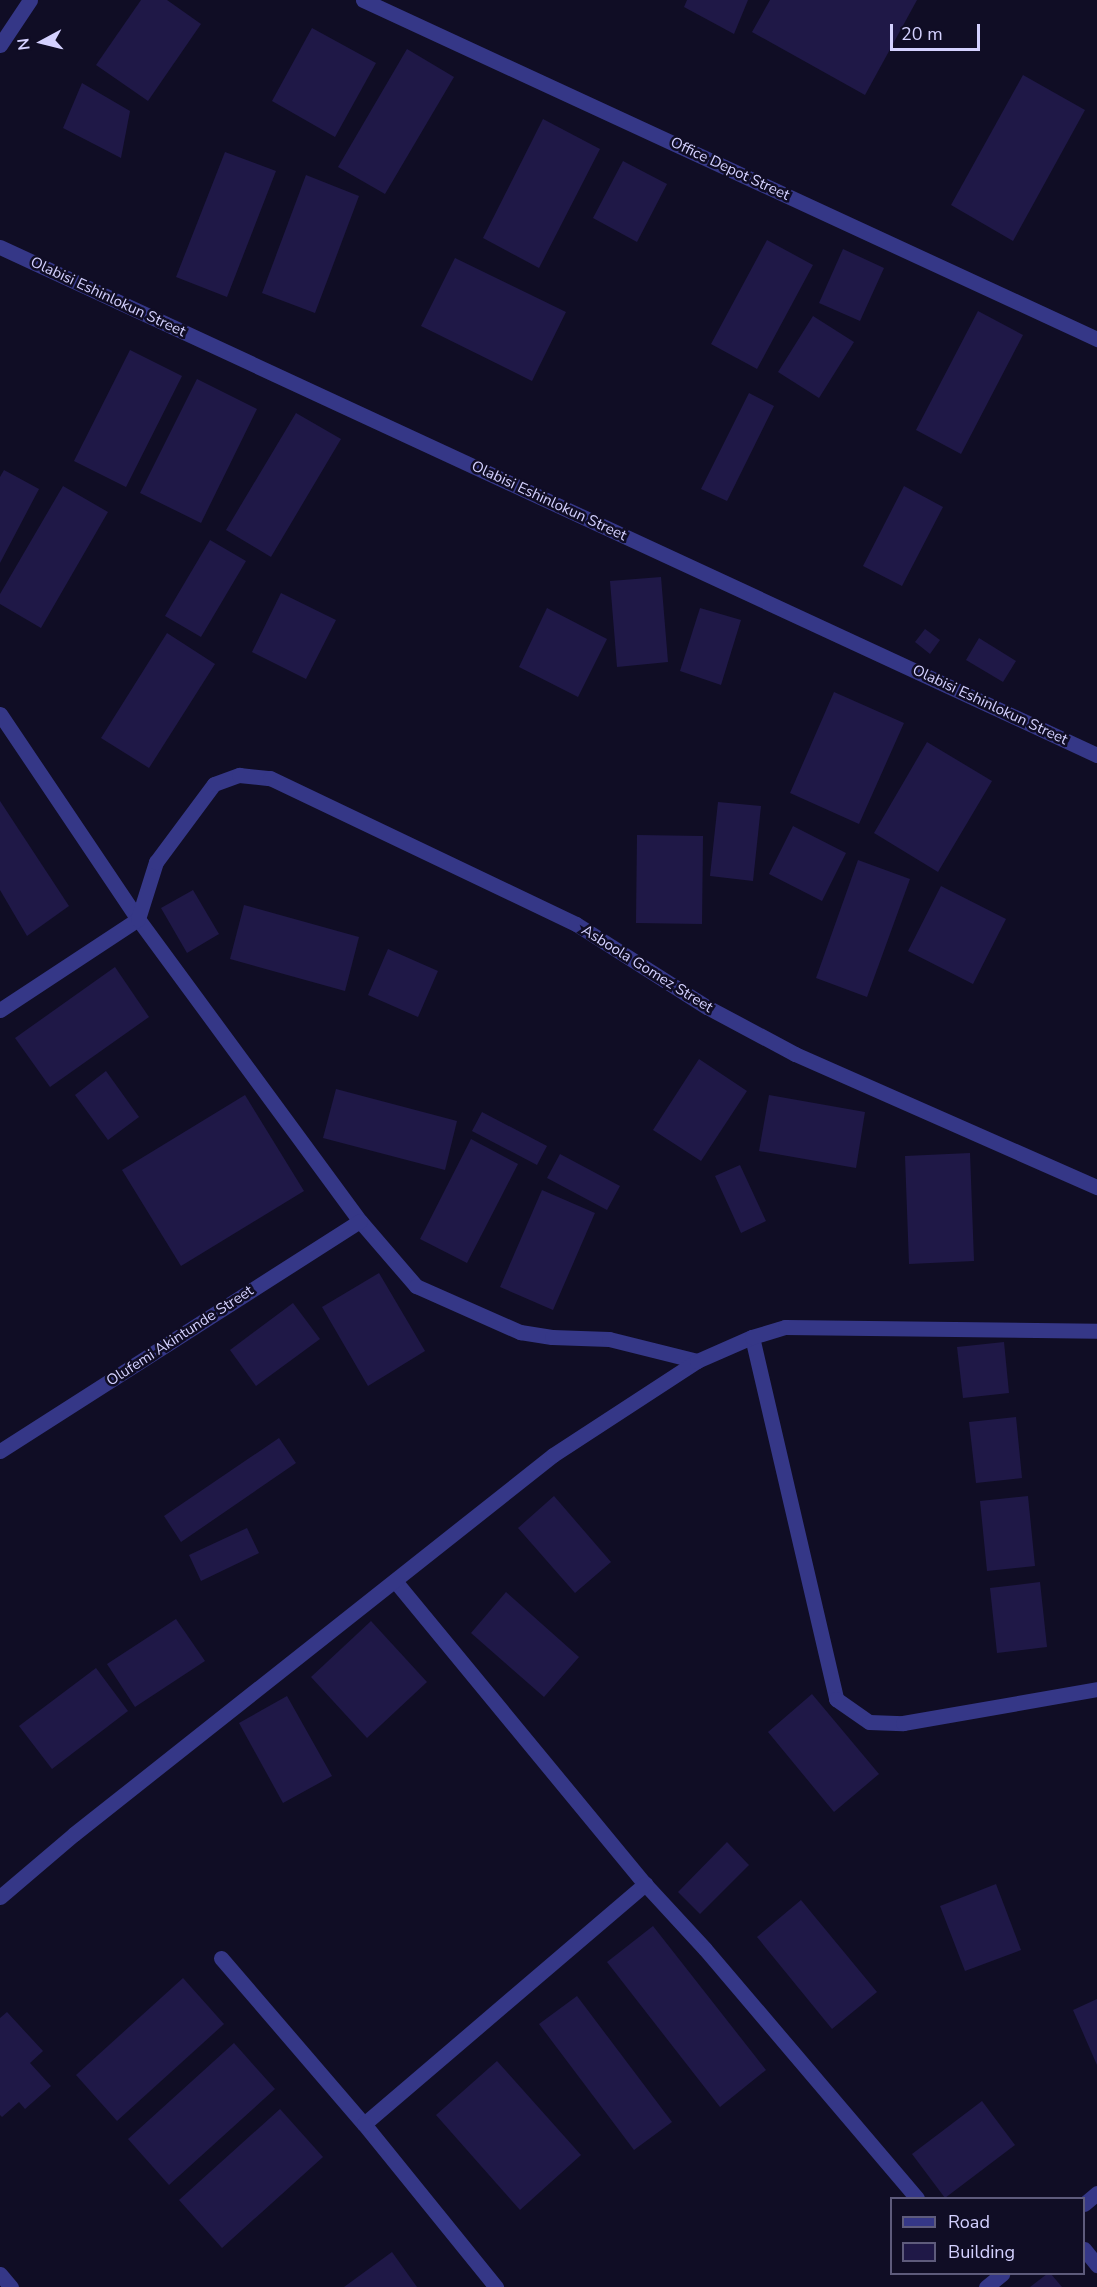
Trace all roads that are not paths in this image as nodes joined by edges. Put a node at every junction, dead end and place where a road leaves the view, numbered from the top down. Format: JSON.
{"nodes":[{"id":1,"x":30,"y":0,"type":"edge"},
{"id":2,"x":363,"y":0,"type":"edge"},
{"id":3,"x":0,"y":45,"type":"edge"},
{"id":4,"x":0,"y":248,"type":"edge"},
{"id":5,"x":1097,"y":339,"type":"edge"},
{"id":6,"x":0,"y":714,"type":"edge"},
{"id":7,"x":1097,"y":755,"type":"edge"},
{"id":8,"x":138,"y":919,"type":"junction"},
{"id":9,"x":0,"y":1010,"type":"edge"},
{"id":10,"x":1097,"y":1187,"type":"edge"},
{"id":11,"x":360,"y":1221,"type":"junction"},
{"id":12,"x":1097,"y":1331,"type":"edge"},
{"id":13,"x":752,"y":1337,"type":"junction"},
{"id":14,"x":697,"y":1361,"type":"junction"},
{"id":15,"x":0,"y":1451,"type":"edge"},
{"id":16,"x":395,"y":1581,"type":"junction"},
{"id":17,"x":1097,"y":1689,"type":"edge"},
{"id":18,"x":645,"y":1884,"type":"junction"},
{"id":19,"x":0,"y":1897,"type":"edge"},
{"id":20,"x":221,"y":1958,"type":"dead end"},
{"id":21,"x":364,"y":2124,"type":"junction"},
{"id":22,"x":1097,"y":2193,"type":"edge"},
{"id":23,"x":915,"y":2197,"type":"edge"},
{"id":24,"x":1085,"y":2202,"type":"edge"},
{"id":25,"x":1085,"y":2251,"type":"edge"},
{"id":26,"x":1097,"y":2265,"type":"edge"},
{"id":27,"x":0,"y":2274,"type":"edge"},
{"id":28,"x":1000,"y":2275,"type":"edge"},
{"id":29,"x":985,"y":2282,"type":"edge"},
{"id":30,"x":11,"y":2287,"type":"edge"},
{"id":31,"x":496,"y":2287,"type":"edge"}],
"edges":[{"from":1,"to":3,"type":"street"},
{"from":2,"to":5,"type":"street","name":"Office Depot Street"},
{"from":4,"to":7,"type":"street","name":"Olabisi Eshinlokun Street"},
{"from":6,"to":8,"type":"street"},
{"from":8,"to":9,"type":"street"},
{"from":8,"to":10,"type":"street","name":"Asboola Gomez Street"},
{"from":8,"to":11,"type":"street"},
{"from":11,"to":14,"type":"street"},
{"from":11,"to":15,"type":"street","name":"Olufemi Akintunde Street"},
{"from":12,"to":13,"type":"street"},
{"from":13,"to":14,"type":"street"},
{"from":13,"to":17,"type":"street"},
{"from":14,"to":16,"type":"street"},
{"from":16,"to":18,"type":"street"},
{"from":16,"to":19,"type":"street"},
{"from":18,"to":21,"type":"street"},
{"from":18,"to":23,"type":"street"},
{"from":20,"to":21,"type":"street"},
{"from":21,"to":31,"type":"street"},
{"from":22,"to":24,"type":"street"},
{"from":25,"to":26,"type":"street"},
{"from":27,"to":30,"type":"street"},
{"from":28,"to":29,"type":"street"}]}
